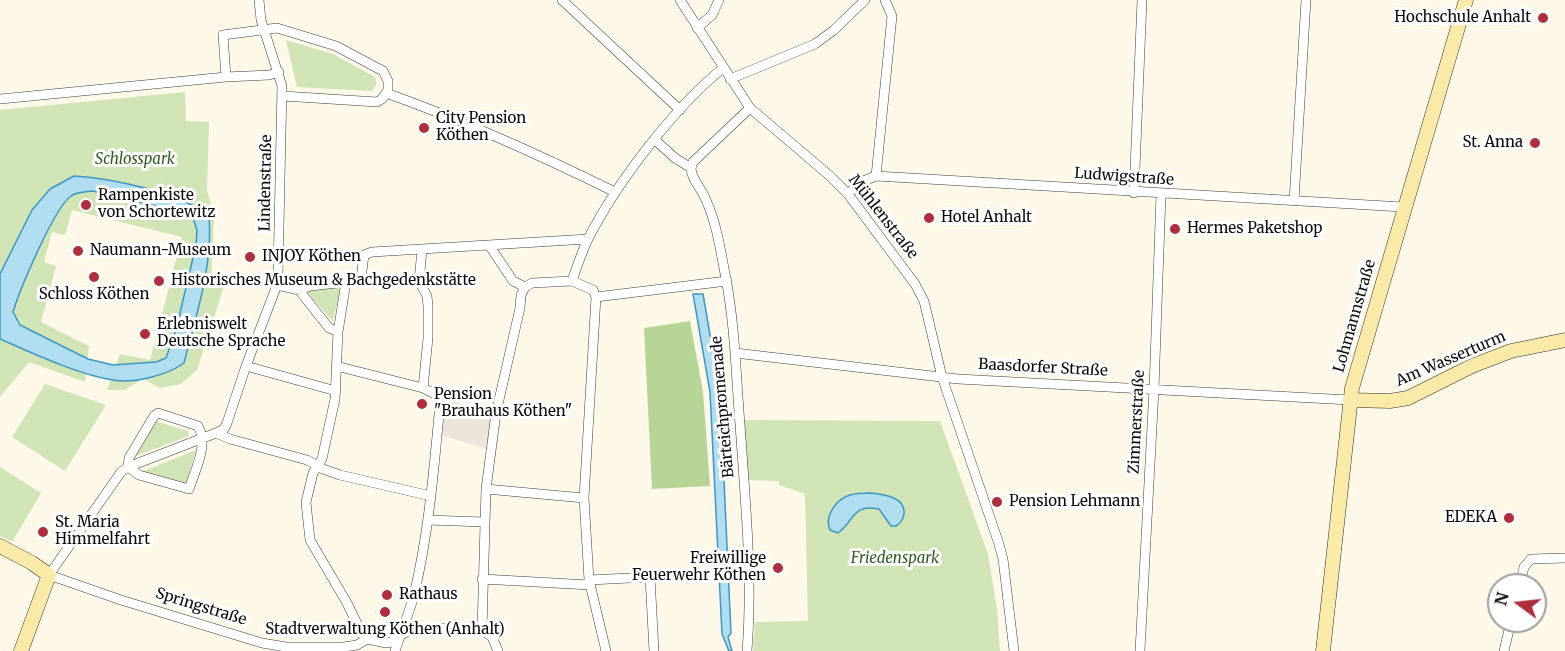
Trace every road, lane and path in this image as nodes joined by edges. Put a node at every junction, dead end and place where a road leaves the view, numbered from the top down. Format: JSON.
{"nodes":[{"id":1,"x":259,"y":0,"type":"edge"},
{"id":2,"x":562,"y":0,"type":"edge"},
{"id":3,"x":680,"y":0,"type":"edge"},
{"id":4,"x":719,"y":0,"type":"edge"},
{"id":5,"x":865,"y":0,"type":"edge"},
{"id":6,"x":885,"y":0,"type":"edge"},
{"id":7,"x":1142,"y":0,"type":"edge"},
{"id":8,"x":1306,"y":0,"type":"edge"},
{"id":9,"x":1466,"y":0,"type":"edge"},
{"id":10,"x":698,"y":28,"type":"junction"},
{"id":11,"x":265,"y":31,"type":"junction"},
{"id":12,"x":723,"y":68,"type":"junction"},
{"id":13,"x":279,"y":72,"type":"junction"},
{"id":14,"x":226,"y":77,"type":"junction"},
{"id":15,"x":730,"y":79,"type":"junction"},
{"id":16,"x":386,"y":93,"type":"junction"},
{"id":17,"x":283,"y":96,"type":"junction"},
{"id":18,"x":0,"y":99,"type":"edge"},
{"id":19,"x":750,"y":108,"type":"junction"},
{"id":20,"x":680,"y":110,"type":"junction"},
{"id":21,"x":655,"y":140,"type":"junction"},
{"id":22,"x":691,"y":168,"type":"junction"},
{"id":23,"x":876,"y":176,"type":"junction"},
{"id":24,"x":615,"y":192,"type":"junction"},
{"id":25,"x":1134,"y":192,"type":"junction"},
{"id":26,"x":848,"y":194,"type":"junction"},
{"id":27,"x":1161,"y":194,"type":"junction"},
{"id":28,"x":1294,"y":201,"type":"junction"},
{"id":29,"x":1404,"y":207,"type":"junction"},
{"id":30,"x":588,"y":239,"type":"junction"},
{"id":31,"x":489,"y":246,"type":"junction"},
{"id":32,"x":422,"y":250,"type":"junction"},
{"id":33,"x":361,"y":279,"type":"junction"},
{"id":34,"x":572,"y":280,"type":"junction"},
{"id":35,"x":418,"y":281,"type":"junction"},
{"id":36,"x":727,"y":281,"type":"junction"},
{"id":37,"x":346,"y":282,"type":"junction"},
{"id":38,"x":277,"y":285,"type":"junction"},
{"id":39,"x":526,"y":288,"type":"junction"},
{"id":40,"x":299,"y":290,"type":"junction"},
{"id":41,"x":596,"y":297,"type":"junction"},
{"id":42,"x":338,"y":332,"type":"junction"},
{"id":43,"x":1565,"y":340,"type":"edge"},
{"id":44,"x":735,"y":353,"type":"junction"},
{"id":45,"x":246,"y":366,"type":"junction"},
{"id":46,"x":336,"y":366,"type":"junction"},
{"id":47,"x":942,"y":377,"type":"junction"},
{"id":48,"x":423,"y":388,"type":"junction"},
{"id":49,"x":1154,"y":389,"type":"junction"},
{"id":50,"x":336,"y":391,"type":"junction"},
{"id":51,"x":1350,"y":400,"type":"junction"},
{"id":52,"x":216,"y":433,"type":"junction"},
{"id":53,"x":202,"y":438,"type":"junction"},
{"id":54,"x":316,"y":465,"type":"junction"},
{"id":55,"x":128,"y":467,"type":"junction"},
{"id":56,"x":486,"y":489,"type":"junction"},
{"id":57,"x":431,"y":496,"type":"junction"},
{"id":58,"x":584,"y":498,"type":"junction"},
{"id":59,"x":428,"y":520,"type":"junction"},
{"id":60,"x":484,"y":522,"type":"junction"},
{"id":61,"x":0,"y":546,"type":"edge"},
{"id":62,"x":1565,"y":558,"type":"edge"},
{"id":63,"x":1523,"y":573,"type":"edge"},
{"id":64,"x":49,"y":575,"type":"junction"},
{"id":65,"x":482,"y":579,"type":"junction"},
{"id":66,"x":589,"y":583,"type":"junction"},
{"id":67,"x":482,"y":630,"type":"junction"},
{"id":68,"x":1508,"y":633,"type":"edge"},
{"id":69,"x":400,"y":635,"type":"junction"},
{"id":70,"x":367,"y":639,"type":"junction"},
{"id":71,"x":21,"y":651,"type":"edge"},
{"id":72,"x":395,"y":651,"type":"edge"},
{"id":73,"x":498,"y":651,"type":"edge"},
{"id":74,"x":606,"y":651,"type":"edge"},
{"id":75,"x":654,"y":651,"type":"edge"},
{"id":76,"x":747,"y":651,"type":"edge"},
{"id":77,"x":1014,"y":651,"type":"edge"},
{"id":78,"x":1140,"y":651,"type":"edge"},
{"id":79,"x":1323,"y":651,"type":"edge"},
{"id":80,"x":1504,"y":651,"type":"edge"}],
"edges":[{"from":1,"to":11,"type":"street","name":"Lindenstraße"},
{"from":2,"to":20,"type":"street"},
{"from":3,"to":10,"type":"street","name":"Mühlenstraße"},
{"from":4,"to":10,"type":"street"},
{"from":5,"to":15,"type":"street"},
{"from":6,"to":23,"type":"street"},
{"from":7,"to":25,"type":"street"},
{"from":8,"to":28,"type":"street"},
{"from":9,"to":29,"type":"main road","name":"Lohmannstraße"},
{"from":10,"to":12,"type":"street","name":"Mühlenstraße"},
{"from":11,"to":13,"type":"street","name":"Lindenstraße"},
{"from":11,"to":14,"type":"street"},
{"from":11,"to":16,"type":"street"},
{"from":12,"to":15,"type":"street","name":"Mühlenstraße"},
{"from":12,"to":20,"type":"street"},
{"from":13,"to":14,"type":"street"},
{"from":13,"to":17,"type":"street","name":"Lindenstraße"},
{"from":14,"to":18,"type":"street"},
{"from":15,"to":19,"type":"street","name":"Mühlenstraße"},
{"from":16,"to":17,"type":"street"},
{"from":16,"to":24,"type":"street"},
{"from":17,"to":38,"type":"street","name":"Lindenstraße"},
{"from":19,"to":22,"type":"street"},
{"from":19,"to":26,"type":"street","name":"Mühlenstraße"},
{"from":20,"to":21,"type":"street"},
{"from":21,"to":22,"type":"street"},
{"from":21,"to":24,"type":"street"},
{"from":22,"to":36,"type":"street","name":"Bärteichpromenade"},
{"from":23,"to":25,"type":"street","name":"Ludwigstraße"},
{"from":23,"to":26,"type":"street"},
{"from":24,"to":30,"type":"street"},
{"from":25,"to":27,"type":"street","name":"Ludwigstraße"},
{"from":26,"to":47,"type":"street","name":"Mühlenstraße"},
{"from":27,"to":28,"type":"street","name":"Ludwigstraße"},
{"from":27,"to":49,"type":"street","name":"Zimmerstraße"},
{"from":28,"to":29,"type":"street","name":"Ludwigstraße"},
{"from":29,"to":51,"type":"main road","name":"Lohmannstraße"},
{"from":30,"to":31,"type":"street"},
{"from":30,"to":34,"type":"street"},
{"from":31,"to":32,"type":"street"},
{"from":31,"to":39,"type":"street"},
{"from":32,"to":33,"type":"street"},
{"from":32,"to":35,"type":"street"},
{"from":33,"to":35,"type":"street"},
{"from":33,"to":37,"type":"street"},
{"from":34,"to":39,"type":"street"},
{"from":34,"to":41,"type":"street"},
{"from":35,"to":48,"type":"street"},
{"from":36,"to":41,"type":"street"},
{"from":36,"to":44,"type":"street","name":"Bärteichpromenade"},
{"from":37,"to":40,"type":"street"},
{"from":37,"to":42,"type":"street"},
{"from":38,"to":40,"type":"street"},
{"from":38,"to":45,"type":"street","name":"Lindenstraße"},
{"from":39,"to":56,"type":"street"},
{"from":40,"to":42,"type":"street"},
{"from":41,"to":58,"type":"street"},
{"from":42,"to":46,"type":"street"},
{"from":43,"to":51,"type":"main road","name":"Am Wasserturm"},
{"from":44,"to":47,"type":"street","name":"Baasdorfer Straße"},
{"from":44,"to":76,"type":"street","name":"Bärteichpromenade"},
{"from":45,"to":50,"type":"street"},
{"from":45,"to":52,"type":"street","name":"Lindenstraße"},
{"from":46,"to":48,"type":"street"},
{"from":46,"to":50,"type":"street"},
{"from":47,"to":49,"type":"street","name":"Baasdorfer Straße"},
{"from":47,"to":77,"type":"street","name":"Mühlenstraße"},
{"from":48,"to":57,"type":"street"},
{"from":49,"to":51,"type":"street","name":"Baasdorfer Straße"},
{"from":49,"to":78,"type":"street","name":"Zimmerstraße"},
{"from":50,"to":54,"type":"street"},
{"from":51,"to":79,"type":"main road","name":"Lohmannstraße"},
{"from":52,"to":53,"type":"street"},
{"from":52,"to":54,"type":"street"},
{"from":53,"to":55,"type":"street"},
{"from":53,"to":55,"type":"street"},
{"from":53,"to":55,"type":"street"},
{"from":54,"to":57,"type":"street"},
{"from":54,"to":70,"type":"street"},
{"from":55,"to":64,"type":"street"},
{"from":56,"to":58,"type":"street"},
{"from":56,"to":60,"type":"street"},
{"from":57,"to":59,"type":"street"},
{"from":58,"to":66,"type":"street"},
{"from":59,"to":60,"type":"street"},
{"from":59,"to":69,"type":"street"},
{"from":60,"to":65,"type":"street"},
{"from":61,"to":64,"type":"main road","name":"Springstraße"},
{"from":62,"to":63,"type":"street"},
{"from":64,"to":70,"type":"street","name":"Springstraße"},
{"from":64,"to":71,"type":"main road"},
{"from":65,"to":66,"type":"street"},
{"from":65,"to":67,"type":"street"},
{"from":66,"to":74,"type":"street"},
{"from":66,"to":75,"type":"street"},
{"from":67,"to":69,"type":"street","name":"Springstraße"},
{"from":67,"to":73,"type":"street"},
{"from":68,"to":80,"type":"street"},
{"from":69,"to":70,"type":"street","name":"Springstraße"},
{"from":69,"to":72,"type":"street"}]}
